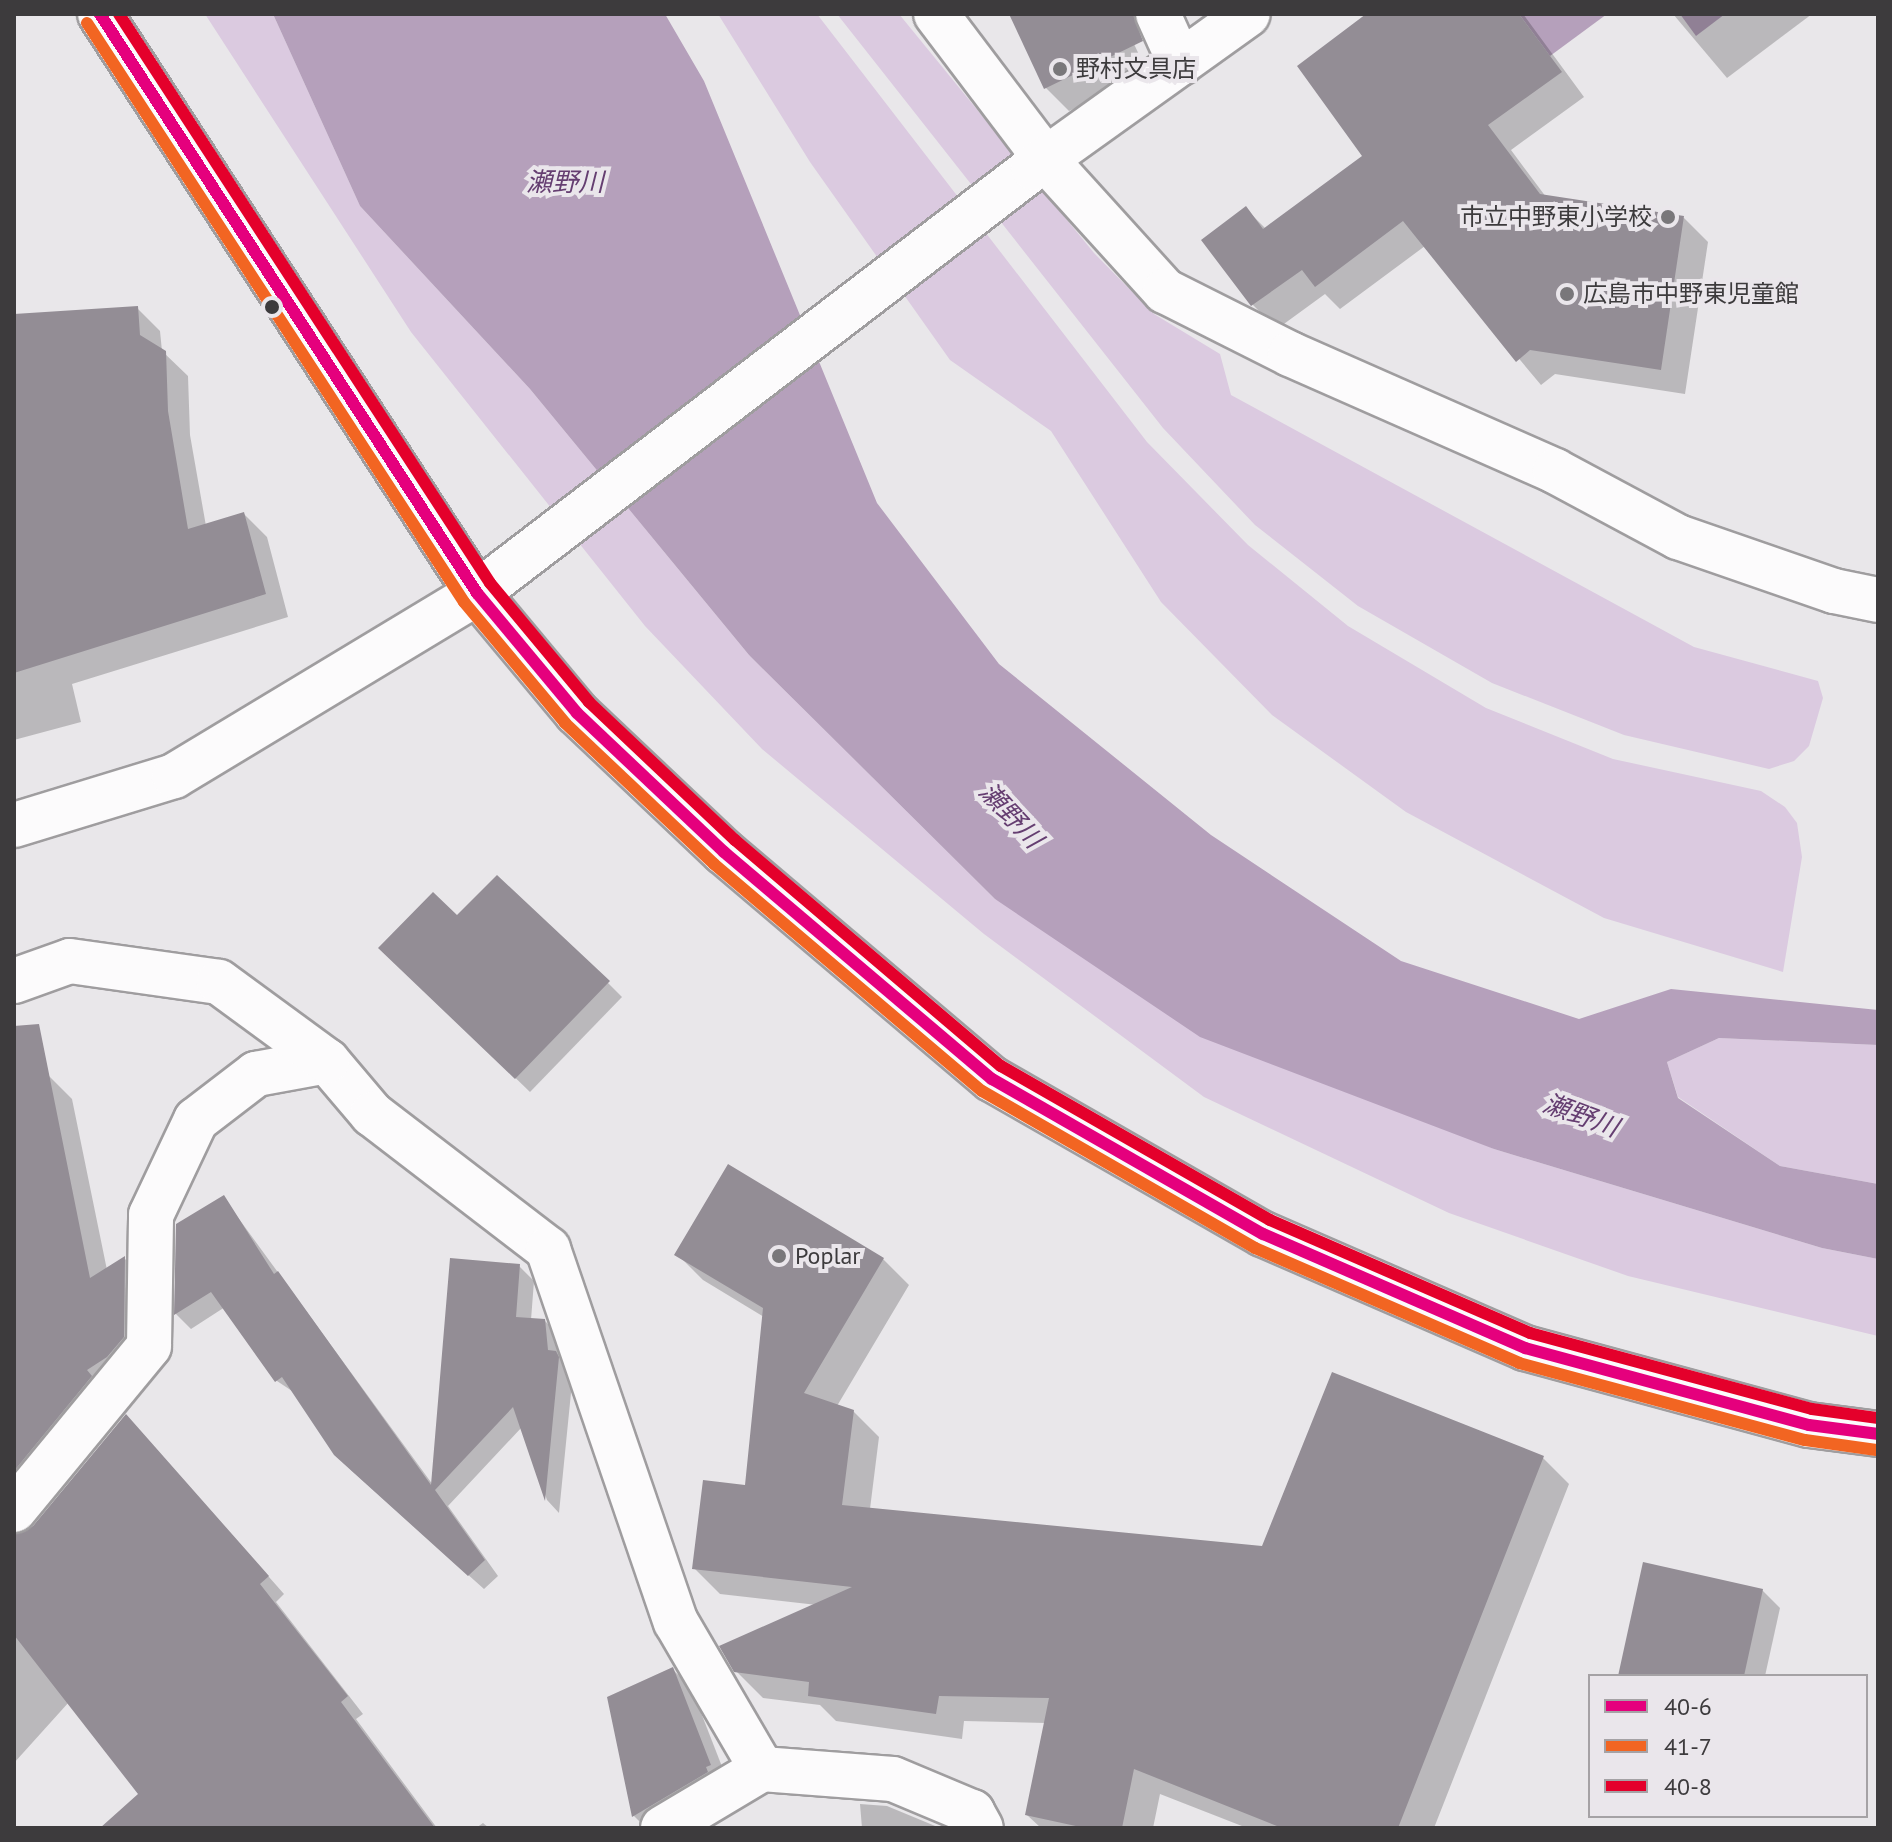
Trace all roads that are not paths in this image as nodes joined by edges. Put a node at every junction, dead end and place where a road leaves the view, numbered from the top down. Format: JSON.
{"nodes":[{"id":1,"x":100,"y":14,"type":"edge"},
{"id":2,"x":936,"y":14,"type":"edge"},
{"id":3,"x":1158,"y":14,"type":"edge"},
{"id":4,"x":1248,"y":14,"type":"edge"},
{"id":5,"x":1180,"y":63,"type":"junction"},
{"id":6,"x":1040,"y":164,"type":"junction"},
{"id":7,"x":477,"y":593,"type":"junction"},
{"id":8,"x":1878,"y":600,"type":"edge"},
{"id":9,"x":14,"y":825,"type":"edge"},
{"id":10,"x":14,"y":981,"type":"edge"},
{"id":11,"x":327,"y":1061,"type":"junction"},
{"id":12,"x":1878,"y":1434,"type":"edge"},
{"id":13,"x":14,"y":1510,"type":"edge"},
{"id":14,"x":762,"y":1769,"type":"junction"},
{"id":15,"x":663,"y":1828,"type":"edge"},
{"id":16,"x":981,"y":1828,"type":"edge"}],
"edges":[{"from":1,"to":7,"type":"main road"},
{"from":2,"to":6,"type":"main road"},
{"from":3,"to":5,"type":"main road"},
{"from":4,"to":5,"type":"main road"},
{"from":5,"to":6,"type":"main road"},
{"from":6,"to":7,"type":"main road"},
{"from":6,"to":8,"type":"main road"},
{"from":7,"to":9,"type":"main road"},
{"from":7,"to":12,"type":"main road"},
{"from":10,"to":11,"type":"main road"},
{"from":11,"to":13,"type":"main road"},
{"from":11,"to":14,"type":"main road"},
{"from":14,"to":15,"type":"main road"},
{"from":14,"to":16,"type":"main road"}]}
